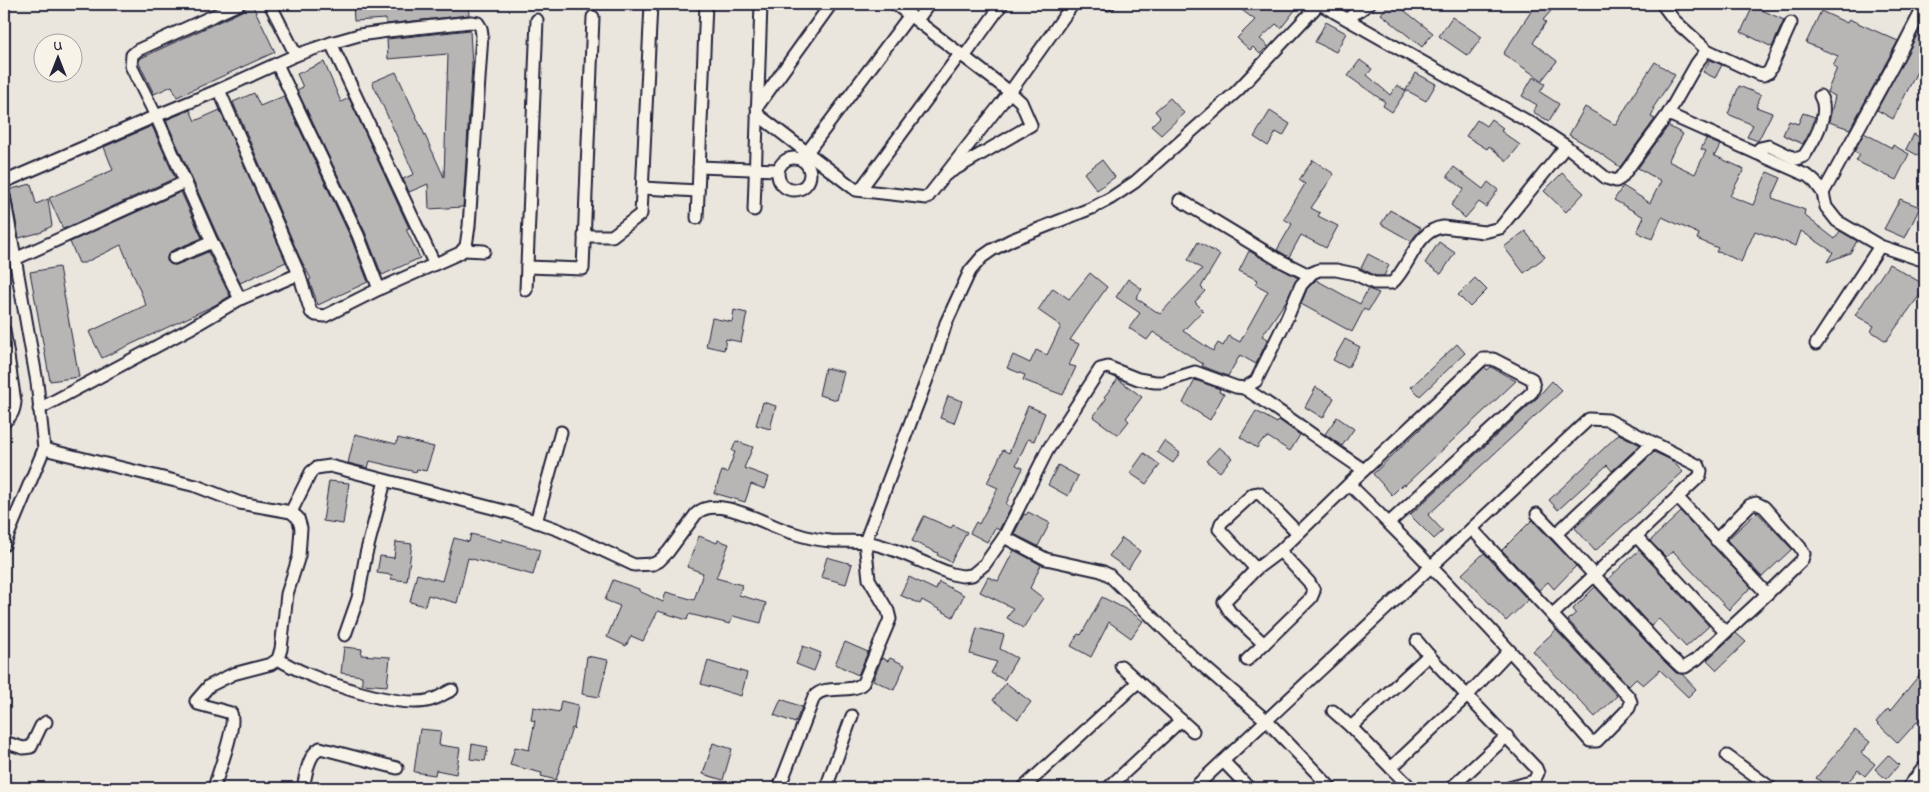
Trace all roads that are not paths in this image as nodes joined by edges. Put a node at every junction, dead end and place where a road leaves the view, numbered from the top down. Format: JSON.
{"nodes":[{"id":1,"x":239,"y":4,"type":"edge"},
{"id":2,"x":270,"y":4,"type":"edge"},
{"id":3,"x":651,"y":4,"type":"edge"},
{"id":4,"x":706,"y":4,"type":"edge"},
{"id":5,"x":760,"y":4,"type":"edge"},
{"id":6,"x":831,"y":4,"type":"edge"},
{"id":7,"x":895,"y":4,"type":"edge"},
{"id":8,"x":929,"y":4,"type":"edge"},
{"id":9,"x":1002,"y":4,"type":"edge"},
{"id":10,"x":1073,"y":4,"type":"edge"},
{"id":11,"x":1320,"y":4,"type":"edge"},
{"id":12,"x":1369,"y":4,"type":"edge"},
{"id":13,"x":1662,"y":4,"type":"edge"},
{"id":14,"x":1925,"y":4,"type":"edge"},
{"id":15,"x":592,"y":18,"type":"dead end"},
{"id":16,"x":914,"y":18,"type":"junction"},
{"id":17,"x":1347,"y":19,"type":"junction"},
{"id":18,"x":537,"y":20,"type":"dead end"},
{"id":19,"x":1791,"y":23,"type":"dead end"},
{"id":20,"x":332,"y":43,"type":"junction"},
{"id":21,"x":1707,"y":50,"type":"junction"},
{"id":22,"x":296,"y":55,"type":"junction"},
{"id":23,"x":962,"y":55,"type":"junction"},
{"id":24,"x":277,"y":64,"type":"junction"},
{"id":25,"x":220,"y":90,"type":"junction"},
{"id":26,"x":1010,"y":92,"type":"junction"},
{"id":27,"x":1820,"y":96,"type":"dead end"},
{"id":28,"x":757,"y":110,"type":"junction"},
{"id":29,"x":1668,"y":114,"type":"junction"},
{"id":30,"x":156,"y":116,"type":"junction"},
{"id":31,"x":1566,"y":146,"type":"junction"},
{"id":32,"x":1756,"y":153,"type":"junction"},
{"id":33,"x":805,"y":156,"type":"junction"},
{"id":34,"x":699,"y":167,"type":"junction"},
{"id":35,"x":755,"y":169,"type":"junction"},
{"id":36,"x":778,"y":170,"type":"junction"},
{"id":37,"x":945,"y":176,"type":"junction"},
{"id":38,"x":4,"y":182,"type":"edge"},
{"id":39,"x":185,"y":182,"type":"junction"},
{"id":40,"x":642,"y":188,"type":"junction"},
{"id":41,"x":860,"y":190,"type":"junction"},
{"id":42,"x":698,"y":191,"type":"junction"},
{"id":43,"x":1823,"y":193,"type":"junction"},
{"id":44,"x":4,"y":196,"type":"edge"},
{"id":45,"x":1180,"y":200,"type":"dead end"},
{"id":46,"x":754,"y":210,"type":"dead end"},
{"id":47,"x":697,"y":218,"type":"dead end"},
{"id":48,"x":584,"y":236,"type":"junction"},
{"id":49,"x":212,"y":242,"type":"junction"},
{"id":50,"x":1880,"y":246,"type":"junction"},
{"id":51,"x":464,"y":250,"type":"junction"},
{"id":52,"x":484,"y":251,"type":"dead end"},
{"id":53,"x":174,"y":258,"type":"dead end"},
{"id":54,"x":15,"y":260,"type":"junction"},
{"id":55,"x":1925,"y":261,"type":"edge"},
{"id":56,"x":434,"y":263,"type":"junction"},
{"id":57,"x":527,"y":267,"type":"junction"},
{"id":58,"x":300,"y":274,"type":"junction"},
{"id":59,"x":1309,"y":275,"type":"junction"},
{"id":60,"x":380,"y":288,"type":"junction"},
{"id":61,"x":526,"y":290,"type":"dead end"},
{"id":62,"x":240,"y":299,"type":"junction"},
{"id":63,"x":4,"y":330,"type":"edge"},
{"id":64,"x":1816,"y":344,"type":"dead end"},
{"id":65,"x":1244,"y":388,"type":"junction"},
{"id":66,"x":39,"y":409,"type":"junction"},
{"id":67,"x":4,"y":422,"type":"edge"},
{"id":68,"x":561,"y":432,"type":"dead end"},
{"id":69,"x":1653,"y":443,"type":"junction"},
{"id":70,"x":44,"y":449,"type":"junction"},
{"id":71,"x":1364,"y":470,"type":"junction"},
{"id":72,"x":385,"y":481,"type":"junction"},
{"id":73,"x":1350,"y":484,"type":"junction"},
{"id":74,"x":1678,"y":498,"type":"junction"},
{"id":75,"x":291,"y":512,"type":"junction"},
{"id":76,"x":1537,"y":514,"type":"dead end"},
{"id":77,"x":536,"y":522,"type":"junction"},
{"id":78,"x":1389,"y":523,"type":"junction"},
{"id":79,"x":1472,"y":529,"type":"junction"},
{"id":80,"x":1298,"y":533,"type":"junction"},
{"id":81,"x":1556,"y":534,"type":"junction"},
{"id":82,"x":1636,"y":536,"type":"junction"},
{"id":83,"x":1004,"y":537,"type":"junction"},
{"id":84,"x":1716,"y":540,"type":"junction"},
{"id":85,"x":865,"y":542,"type":"junction"},
{"id":86,"x":4,"y":545,"type":"edge"},
{"id":87,"x":1280,"y":551,"type":"junction"},
{"id":88,"x":1430,"y":567,"type":"junction"},
{"id":89,"x":1256,"y":569,"type":"junction"},
{"id":90,"x":1594,"y":576,"type":"junction"},
{"id":91,"x":1767,"y":594,"type":"junction"},
{"id":92,"x":1553,"y":614,"type":"junction"},
{"id":93,"x":1725,"y":632,"type":"junction"},
{"id":94,"x":345,"y":635,"type":"dead end"},
{"id":95,"x":1417,"y":641,"type":"dead end"},
{"id":96,"x":1264,"y":644,"type":"junction"},
{"id":97,"x":1509,"y":651,"type":"junction"},
{"id":98,"x":1429,"y":655,"type":"junction"},
{"id":99,"x":278,"y":658,"type":"junction"},
{"id":100,"x":1247,"y":660,"type":"dead end"},
{"id":101,"x":1120,"y":666,"type":"dead end"},
{"id":102,"x":1138,"y":682,"type":"junction"},
{"id":103,"x":452,"y":690,"type":"dead end"},
{"id":104,"x":1468,"y":694,"type":"junction"},
{"id":105,"x":1333,"y":711,"type":"dead end"},
{"id":106,"x":852,"y":716,"type":"dead end"},
{"id":107,"x":1181,"y":720,"type":"junction"},
{"id":108,"x":1267,"y":721,"type":"junction"},
{"id":109,"x":46,"y":722,"type":"dead end"},
{"id":110,"x":1351,"y":727,"type":"junction"},
{"id":111,"x":1193,"y":731,"type":"dead end"},
{"id":112,"x":1507,"y":736,"type":"junction"},
{"id":113,"x":4,"y":742,"type":"edge"},
{"id":114,"x":1727,"y":756,"type":"dead end"},
{"id":115,"x":1223,"y":761,"type":"junction"},
{"id":116,"x":397,"y":768,"type":"dead end"},
{"id":117,"x":1390,"y":768,"type":"junction"},
{"id":118,"x":1925,"y":770,"type":"edge"},
{"id":119,"x":214,"y":788,"type":"edge"},
{"id":120,"x":303,"y":788,"type":"edge"},
{"id":121,"x":779,"y":788,"type":"edge"},
{"id":122,"x":826,"y":788,"type":"edge"},
{"id":123,"x":1023,"y":788,"type":"edge"},
{"id":124,"x":1108,"y":788,"type":"edge"},
{"id":125,"x":1194,"y":788,"type":"edge"},
{"id":126,"x":1249,"y":788,"type":"edge"},
{"id":127,"x":1331,"y":788,"type":"edge"},
{"id":128,"x":1411,"y":788,"type":"edge"},
{"id":129,"x":1451,"y":788,"type":"edge"},
{"id":130,"x":1509,"y":788,"type":"edge"},
{"id":131,"x":1772,"y":788,"type":"edge"},
{"id":132,"x":1911,"y":788,"type":"edge"}],
"edges":[{"from":1,"to":30,"type":"street"},
{"from":2,"to":22,"type":"street"},
{"from":3,"to":40,"type":"street"},
{"from":4,"to":34,"type":"street"},
{"from":5,"to":28,"type":"street"},
{"from":6,"to":28,"type":"street"},
{"from":7,"to":16,"type":"street"},
{"from":8,"to":16,"type":"street"},
{"from":9,"to":23,"type":"street"},
{"from":10,"to":26,"type":"street"},
{"from":11,"to":17,"type":"street"},
{"from":11,"to":85,"type":"street"},
{"from":12,"to":17,"type":"street"},
{"from":13,"to":21,"type":"street"},
{"from":14,"to":43,"type":"street"},
{"from":15,"to":48,"type":"street"},
{"from":16,"to":23,"type":"street"},
{"from":16,"to":33,"type":"street"},
{"from":17,"to":31,"type":"street"},
{"from":18,"to":57,"type":"street"},
{"from":19,"to":21,"type":"street"},
{"from":20,"to":22,"type":"street"},
{"from":20,"to":51,"type":"street"},
{"from":20,"to":56,"type":"street"},
{"from":21,"to":29,"type":"street"},
{"from":22,"to":24,"type":"street"},
{"from":23,"to":26,"type":"street"},
{"from":23,"to":41,"type":"street"},
{"from":24,"to":25,"type":"street"},
{"from":24,"to":60,"type":"street"},
{"from":25,"to":30,"type":"street"},
{"from":25,"to":58,"type":"street"},
{"from":26,"to":37,"type":"street"},
{"from":26,"to":37,"type":"street"},
{"from":27,"to":32,"type":"street"},
{"from":28,"to":33,"type":"street"},
{"from":28,"to":35,"type":"street"},
{"from":29,"to":31,"type":"street"},
{"from":29,"to":32,"type":"street"},
{"from":30,"to":38,"type":"street"},
{"from":30,"to":39,"type":"street"},
{"from":31,"to":59,"type":"street"},
{"from":32,"to":43,"type":"street"},
{"from":33,"to":36,"type":"street"},
{"from":33,"to":36,"type":"street"},
{"from":33,"to":41,"type":"street"},
{"from":34,"to":35,"type":"street"},
{"from":34,"to":42,"type":"street"},
{"from":35,"to":36,"type":"street"},
{"from":35,"to":46,"type":"street"},
{"from":37,"to":41,"type":"street"},
{"from":39,"to":49,"type":"street"},
{"from":39,"to":54,"type":"street"},
{"from":40,"to":42,"type":"street"},
{"from":40,"to":48,"type":"street"},
{"from":42,"to":47,"type":"street"},
{"from":43,"to":50,"type":"street"},
{"from":44,"to":54,"type":"street"},
{"from":45,"to":59,"type":"street"},
{"from":48,"to":57,"type":"street"},
{"from":49,"to":53,"type":"street"},
{"from":49,"to":62,"type":"street"},
{"from":50,"to":55,"type":"street"},
{"from":50,"to":64,"type":"street"},
{"from":51,"to":52,"type":"street"},
{"from":51,"to":56,"type":"street"},
{"from":54,"to":66,"type":"street"},
{"from":56,"to":60,"type":"street"},
{"from":57,"to":61,"type":"street"},
{"from":58,"to":60,"type":"street"},
{"from":58,"to":62,"type":"street"},
{"from":59,"to":65,"type":"street"},
{"from":62,"to":66,"type":"street"},
{"from":63,"to":67,"type":"street"},
{"from":65,"to":71,"type":"street"},
{"from":65,"to":83,"type":"street"},
{"from":66,"to":70,"type":"street"},
{"from":68,"to":77,"type":"street"},
{"from":69,"to":74,"type":"street"},
{"from":69,"to":79,"type":"street"},
{"from":69,"to":81,"type":"street"},
{"from":70,"to":75,"type":"street"},
{"from":70,"to":86,"type":"street"},
{"from":71,"to":73,"type":"street"},
{"from":71,"to":78,"type":"street"},
{"from":72,"to":75,"type":"street"},
{"from":72,"to":77,"type":"street"},
{"from":72,"to":94,"type":"street"},
{"from":73,"to":78,"type":"street"},
{"from":73,"to":80,"type":"street"},
{"from":74,"to":82,"type":"street"},
{"from":74,"to":84,"type":"street"},
{"from":75,"to":99,"type":"street"},
{"from":76,"to":81,"type":"street"},
{"from":77,"to":85,"type":"street"},
{"from":78,"to":88,"type":"street"},
{"from":79,"to":88,"type":"street"},
{"from":79,"to":92,"type":"street"},
{"from":80,"to":87,"type":"street"},
{"from":80,"to":89,"type":"street"},
{"from":81,"to":90,"type":"street"},
{"from":82,"to":90,"type":"street"},
{"from":82,"to":93,"type":"street"},
{"from":83,"to":85,"type":"street"},
{"from":83,"to":108,"type":"street"},
{"from":84,"to":91,"type":"street"},
{"from":84,"to":91,"type":"street"},
{"from":85,"to":121,"type":"street"},
{"from":87,"to":89,"type":"street"},
{"from":87,"to":96,"type":"street"},
{"from":88,"to":97,"type":"street"},
{"from":88,"to":108,"type":"street"},
{"from":89,"to":96,"type":"street"},
{"from":90,"to":92,"type":"street"},
{"from":90,"to":93,"type":"street"},
{"from":91,"to":93,"type":"street"},
{"from":92,"to":97,"type":"street"},
{"from":95,"to":98,"type":"street"},
{"from":96,"to":100,"type":"street"},
{"from":97,"to":104,"type":"street"},
{"from":98,"to":104,"type":"street"},
{"from":98,"to":110,"type":"street"},
{"from":99,"to":103,"type":"street"},
{"from":99,"to":119,"type":"street"},
{"from":101,"to":102,"type":"street"},
{"from":102,"to":107,"type":"street"},
{"from":102,"to":123,"type":"street"},
{"from":104,"to":112,"type":"street"},
{"from":104,"to":117,"type":"street"},
{"from":105,"to":110,"type":"street"},
{"from":106,"to":122,"type":"street"},
{"from":107,"to":111,"type":"street"},
{"from":107,"to":124,"type":"street"},
{"from":108,"to":115,"type":"street"},
{"from":108,"to":127,"type":"street"},
{"from":109,"to":113,"type":"street"},
{"from":110,"to":117,"type":"street"},
{"from":112,"to":129,"type":"street"},
{"from":112,"to":130,"type":"street"},
{"from":114,"to":131,"type":"street"},
{"from":115,"to":125,"type":"street"},
{"from":115,"to":126,"type":"street"},
{"from":116,"to":120,"type":"street"},
{"from":117,"to":128,"type":"street"},
{"from":118,"to":132,"type":"main road"}]}
